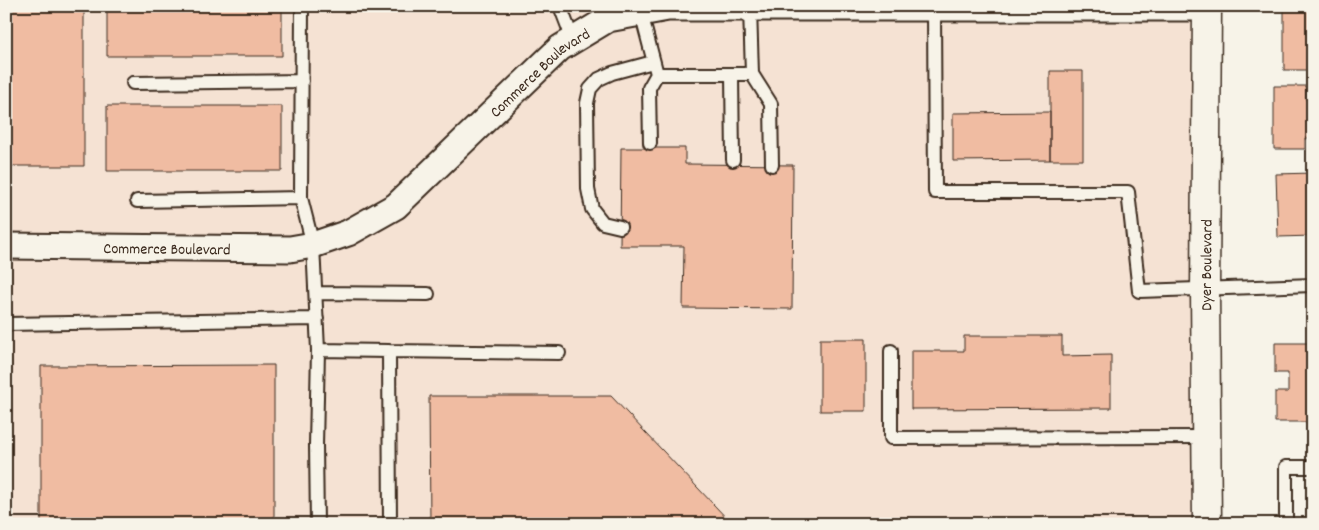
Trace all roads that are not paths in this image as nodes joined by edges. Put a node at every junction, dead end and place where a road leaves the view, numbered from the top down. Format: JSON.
{"nodes":[{"id":1,"x":302,"y":6,"type":"edge"},
{"id":2,"x":560,"y":6,"type":"edge"},
{"id":3,"x":1207,"y":7,"type":"edge"},
{"id":4,"x":750,"y":8,"type":"junction"},
{"id":5,"x":934,"y":8,"type":"junction"},
{"id":6,"x":641,"y":13,"type":"junction"},
{"id":7,"x":573,"y":40,"type":"junction"},
{"id":8,"x":655,"y":68,"type":"junction"},
{"id":9,"x":732,"y":74,"type":"junction"},
{"id":10,"x":752,"y":74,"type":"junction"},
{"id":11,"x":302,"y":81,"type":"junction"},
{"id":12,"x":133,"y":84,"type":"dead end"},
{"id":13,"x":650,"y":143,"type":"dead end"},
{"id":14,"x":733,"y":160,"type":"dead end"},
{"id":15,"x":772,"y":164,"type":"dead end"},
{"id":16,"x":301,"y":198,"type":"junction"},
{"id":17,"x":137,"y":201,"type":"dead end"},
{"id":18,"x":620,"y":227,"type":"dead end"},
{"id":19,"x":313,"y":244,"type":"junction"},
{"id":20,"x":6,"y":246,"type":"edge"},
{"id":21,"x":1313,"y":284,"type":"edge"},
{"id":22,"x":1205,"y":290,"type":"junction"},
{"id":23,"x":316,"y":293,"type":"junction"},
{"id":24,"x":428,"y":294,"type":"dead end"},
{"id":25,"x":317,"y":319,"type":"junction"},
{"id":26,"x":6,"y":324,"type":"edge"},
{"id":27,"x":318,"y":350,"type":"junction"},
{"id":28,"x":389,"y":351,"type":"junction"},
{"id":29,"x":890,"y":351,"type":"dead end"},
{"id":30,"x":559,"y":353,"type":"dead end"},
{"id":31,"x":1206,"y":437,"type":"junction"},
{"id":32,"x":1313,"y":467,"type":"edge"},
{"id":33,"x":317,"y":524,"type":"edge"},
{"id":34,"x":390,"y":524,"type":"edge"},
{"id":35,"x":1207,"y":524,"type":"edge"},
{"id":36,"x":1286,"y":524,"type":"edge"}],
"edges":[{"from":1,"to":11,"type":"lane"},
{"from":2,"to":7,"type":"lane"},
{"from":3,"to":5,"type":"street","name":"Commerce Boulevard"},
{"from":3,"to":22,"type":"main road","name":"Dyer Boulevard"},
{"from":4,"to":5,"type":"street","name":"Commerce Boulevard"},
{"from":4,"to":6,"type":"street","name":"Commerce Boulevard"},
{"from":4,"to":10,"type":"lane"},
{"from":5,"to":22,"type":"lane"},
{"from":6,"to":7,"type":"street","name":"Commerce Boulevard"},
{"from":6,"to":8,"type":"lane"},
{"from":7,"to":19,"type":"street","name":"Commerce Boulevard"},
{"from":8,"to":9,"type":"lane"},
{"from":8,"to":13,"type":"lane"},
{"from":8,"to":18,"type":"lane"},
{"from":9,"to":10,"type":"lane"},
{"from":9,"to":14,"type":"lane"},
{"from":10,"to":15,"type":"lane"},
{"from":11,"to":12,"type":"lane"},
{"from":11,"to":16,"type":"lane"},
{"from":16,"to":17,"type":"lane"},
{"from":16,"to":19,"type":"lane"},
{"from":19,"to":20,"type":"street","name":"Commerce Boulevard"},
{"from":19,"to":23,"type":"lane"},
{"from":21,"to":22,"type":"lane"},
{"from":22,"to":31,"type":"main road","name":"Dyer Boulevard"},
{"from":23,"to":24,"type":"lane"},
{"from":23,"to":25,"type":"lane"},
{"from":25,"to":26,"type":"lane"},
{"from":25,"to":27,"type":"lane"},
{"from":27,"to":28,"type":"lane"},
{"from":27,"to":33,"type":"lane"},
{"from":28,"to":30,"type":"lane"},
{"from":28,"to":34,"type":"lane"},
{"from":29,"to":31,"type":"lane"},
{"from":31,"to":35,"type":"main road","name":"Dyer Boulevard"},
{"from":32,"to":36,"type":"lane"}]}
